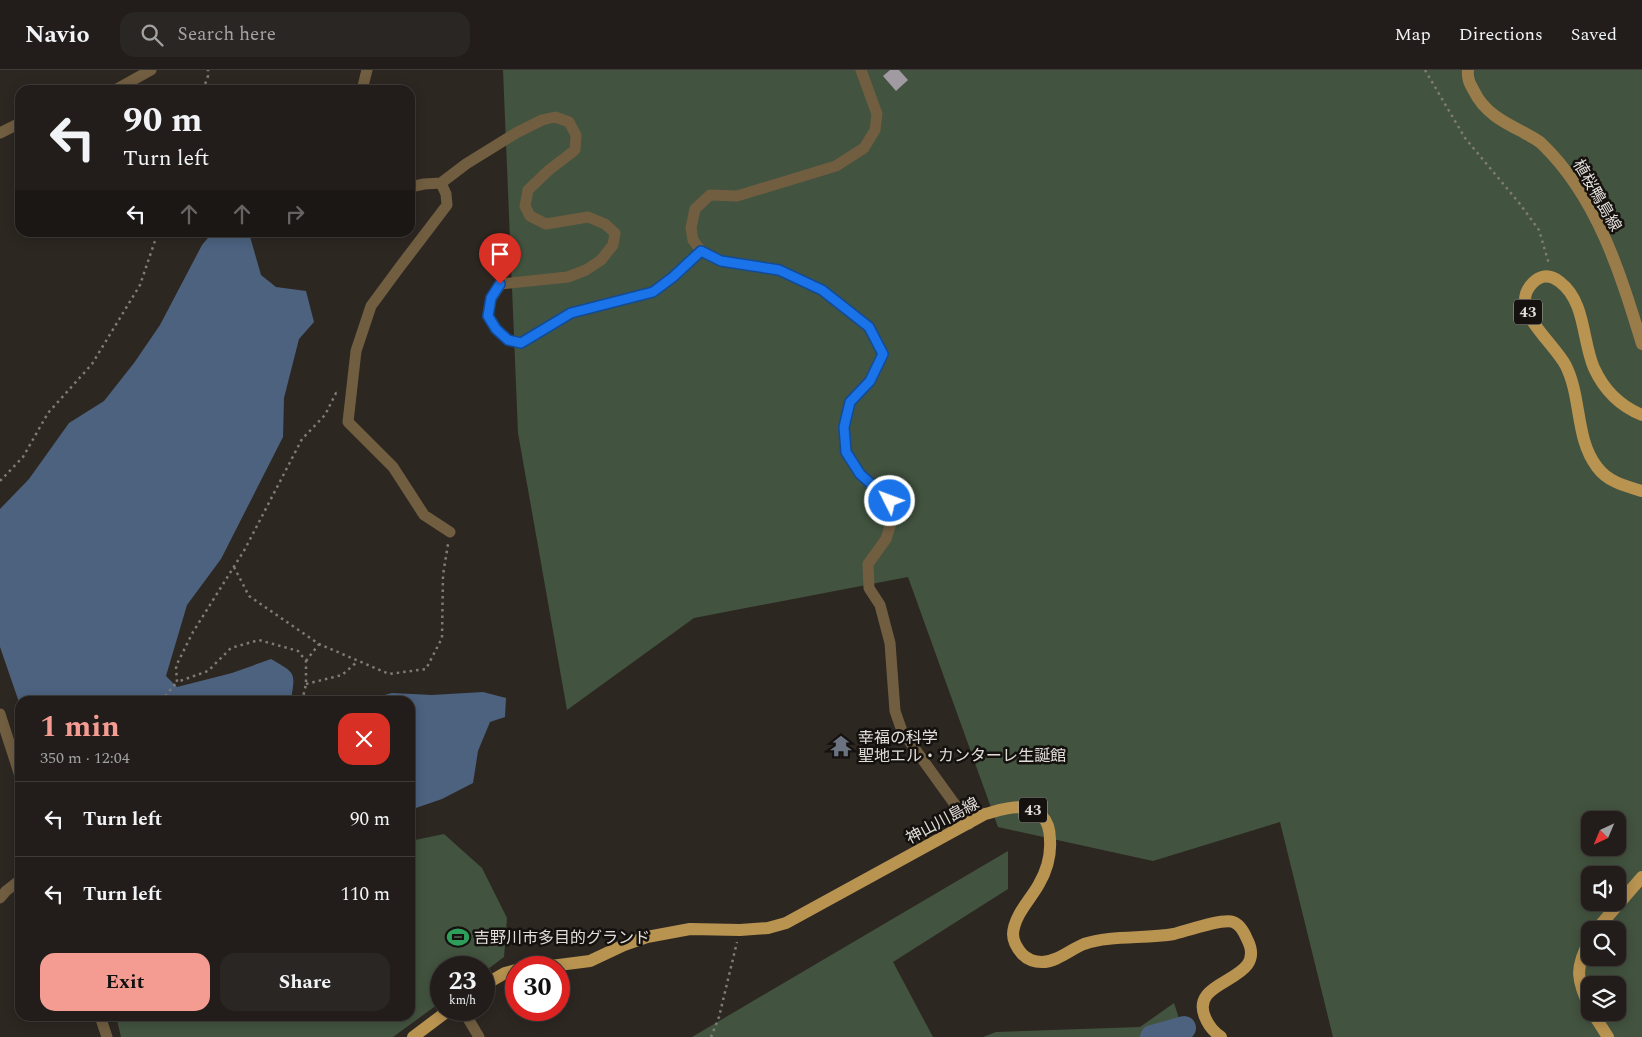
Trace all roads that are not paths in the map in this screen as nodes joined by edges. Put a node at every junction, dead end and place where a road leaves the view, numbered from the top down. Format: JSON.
{"nodes":[{"id":1,"x":152,"y":70,"type":"edge"},
{"id":2,"x":367,"y":70,"type":"edge"},
{"id":3,"x":861,"y":70,"type":"edge"},
{"id":4,"x":1468,"y":70,"type":"edge"},
{"id":5,"x":124,"y":85,"type":"edge"},
{"id":6,"x":363,"y":85,"type":"edge"},
{"id":7,"x":15,"y":125,"type":"edge"},
{"id":8,"x":0,"y":133,"type":"edge"},
{"id":9,"x":441,"y":183,"type":"junction"},
{"id":10,"x":415,"y":186,"type":"edge"},
{"id":11,"x":701,"y":251,"type":"junction"},
{"id":12,"x":1642,"y":344,"type":"edge"},
{"id":13,"x":1642,"y":415,"type":"edge"},
{"id":14,"x":1642,"y":492,"type":"edge"},
{"id":15,"x":450,"y":532,"type":"road end"},
{"id":16,"x":0,"y":714,"type":"edge"},
{"id":17,"x":15,"y":760,"type":"edge"},
{"id":18,"x":969,"y":824,"type":"junction"},
{"id":19,"x":1642,"y":877,"type":"edge"},
{"id":20,"x":15,"y":884,"type":"edge"},
{"id":21,"x":0,"y":898,"type":"edge"},
{"id":22,"x":1604,"y":921,"type":"edge"},
{"id":23,"x":1581,"y":961,"type":"edge"},
{"id":24,"x":570,"y":964,"type":"edge"},
{"id":25,"x":1581,"y":989,"type":"edge"},
{"id":26,"x":102,"y":1021,"type":"edge"},
{"id":27,"x":434,"y":1021,"type":"edge"},
{"id":28,"x":470,"y":1021,"type":"edge"},
{"id":29,"x":1598,"y":1021,"type":"edge"},
{"id":30,"x":107,"y":1037,"type":"edge"},
{"id":31,"x":413,"y":1037,"type":"edge"},
{"id":32,"x":480,"y":1037,"type":"edge"},
{"id":33,"x":1221,"y":1037,"type":"edge"},
{"id":34,"x":1608,"y":1037,"type":"edge"}],
"edges":[{"from":1,"to":5,"type":"street"},
{"from":2,"to":6,"type":"street"},
{"from":3,"to":11,"type":"street"},
{"from":4,"to":12,"type":"main road","name":"植桜鴨島線"},
{"from":7,"to":8,"type":"street"},
{"from":9,"to":10,"type":"street"},
{"from":9,"to":11,"type":"street"},
{"from":9,"to":15,"type":"street"},
{"from":11,"to":18,"type":"street"},
{"from":13,"to":14,"type":"main road","number":"43"},
{"from":16,"to":17,"type":"street"},
{"from":18,"to":24,"type":"main road","name":"神山川島線","number":"43"},
{"from":18,"to":33,"type":"main road","name":"神山川島線","number":"43"},
{"from":19,"to":22,"type":"main road"},
{"from":20,"to":21,"type":"street"},
{"from":23,"to":25,"type":"main road"},
{"from":26,"to":30,"type":"street"},
{"from":27,"to":31,"type":"main road"},
{"from":28,"to":32,"type":"street"},
{"from":29,"to":34,"type":"main road"}]}
